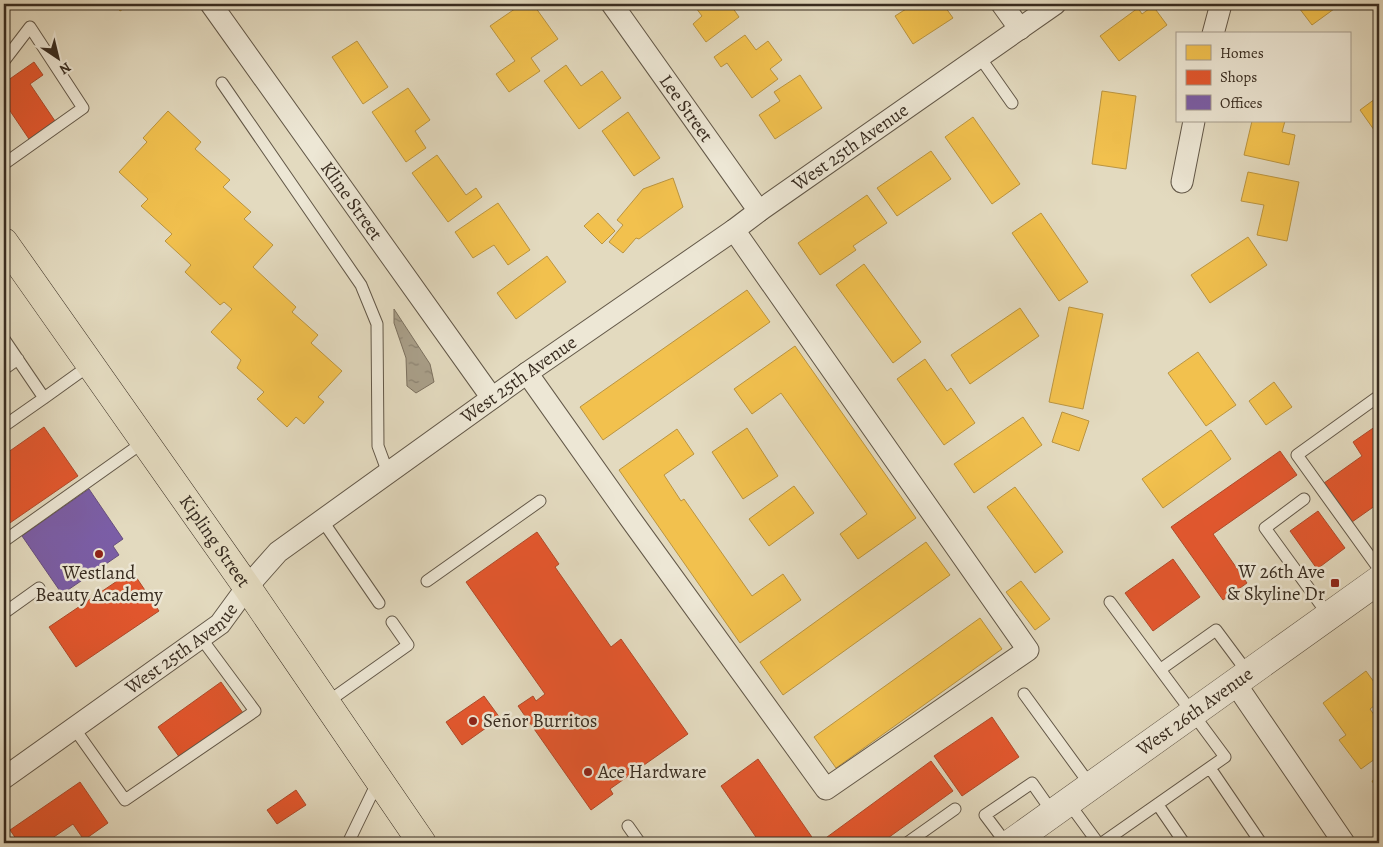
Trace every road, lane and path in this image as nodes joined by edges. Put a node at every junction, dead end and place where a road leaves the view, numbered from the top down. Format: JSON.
{"nodes":[{"id":1,"x":211,"y":4,"type":"edge"},
{"id":2,"x":612,"y":4,"type":"edge"},
{"id":3,"x":1002,"y":4,"type":"edge"},
{"id":4,"x":1055,"y":4,"type":"edge"},
{"id":5,"x":1221,"y":4,"type":"edge"},
{"id":6,"x":1020,"y":29,"type":"junction"},
{"id":7,"x":1214,"y":32,"type":"edge"},
{"id":8,"x":980,"y":56,"type":"junction"},
{"id":9,"x":4,"y":61,"type":"edge"},
{"id":10,"x":222,"y":83,"type":"dead end"},
{"id":11,"x":1012,"y":103,"type":"dead end"},
{"id":12,"x":1194,"y":122,"type":"edge"},
{"id":13,"x":4,"y":162,"type":"edge"},
{"id":14,"x":1182,"y":182,"type":"dead end"},
{"id":15,"x":759,"y":211,"type":"junction"},
{"id":16,"x":734,"y":230,"type":"junction"},
{"id":17,"x":4,"y":242,"type":"edge"},
{"id":18,"x":4,"y":339,"type":"edge"},
{"id":19,"x":18,"y":359,"type":"junction"},
{"id":20,"x":90,"y":365,"type":"junction"},
{"id":21,"x":4,"y":369,"type":"edge"},
{"id":22,"x":527,"y":373,"type":"junction"},
{"id":23,"x":1379,"y":396,"type":"edge"},
{"id":24,"x":44,"y":398,"type":"junction"},
{"id":25,"x":492,"y":398,"type":"junction"},
{"id":26,"x":4,"y":426,"type":"edge"},
{"id":27,"x":145,"y":442,"type":"junction"},
{"id":28,"x":388,"y":473,"type":"junction"},
{"id":29,"x":1304,"y":500,"type":"dead end"},
{"id":30,"x":540,"y":501,"type":"dead end"},
{"id":31,"x":322,"y":520,"type":"junction"},
{"id":32,"x":4,"y":541,"type":"edge"},
{"id":33,"x":1379,"y":569,"type":"edge"},
{"id":34,"x":1379,"y":580,"type":"edge"},
{"id":35,"x":427,"y":581,"type":"dead end"},
{"id":36,"x":247,"y":587,"type":"junction"},
{"id":37,"x":39,"y":588,"type":"dead end"},
{"id":38,"x":1110,"y":602,"type":"dead end"},
{"id":39,"x":379,"y":603,"type":"dead end"},
{"id":40,"x":4,"y":614,"type":"edge"},
{"id":41,"x":1329,"y":616,"type":"junction"},
{"id":42,"x":392,"y":622,"type":"dead end"},
{"id":43,"x":201,"y":638,"type":"junction"},
{"id":44,"x":1161,"y":669,"type":"junction"},
{"id":45,"x":1242,"y":678,"type":"junction"},
{"id":46,"x":1024,"y":694,"type":"dead end"},
{"id":47,"x":326,"y":703,"type":"junction"},
{"id":48,"x":1193,"y":713,"type":"junction"},
{"id":49,"x":74,"y":728,"type":"junction"},
{"id":50,"x":1210,"y":768,"type":"junction"},
{"id":51,"x":4,"y":778,"type":"edge"},
{"id":52,"x":378,"y":779,"type":"junction"},
{"id":53,"x":1091,"y":786,"type":"junction"},
{"id":54,"x":1158,"y":805,"type":"junction"},
{"id":55,"x":1061,"y":808,"type":"junction"},
{"id":56,"x":955,"y":809,"type":"dead end"},
{"id":57,"x":628,"y":826,"type":"dead end"},
{"id":58,"x":348,"y":843,"type":"edge"},
{"id":59,"x":422,"y":843,"type":"edge"},
{"id":60,"x":640,"y":843,"type":"edge"},
{"id":61,"x":907,"y":843,"type":"edge"},
{"id":62,"x":1006,"y":843,"type":"edge"},
{"id":63,"x":1010,"y":843,"type":"edge"},
{"id":64,"x":1098,"y":843,"type":"edge"},
{"id":65,"x":1102,"y":843,"type":"edge"},
{"id":66,"x":1184,"y":843,"type":"edge"},
{"id":67,"x":1261,"y":843,"type":"edge"},
{"id":68,"x":1344,"y":843,"type":"edge"}],
"edges":[{"from":1,"to":25,"type":"street","name":"Kline Street"},
{"from":2,"to":15,"type":"street","name":"Lee Street"},
{"from":3,"to":6,"type":"street"},
{"from":4,"to":6,"type":"street","name":"West 25th Avenue"},
{"from":5,"to":7,"type":"street"},
{"from":6,"to":8,"type":"street","name":"West 25th Avenue"},
{"from":8,"to":11,"type":"lane"},
{"from":8,"to":15,"type":"street","name":"West 25th Avenue"},
{"from":9,"to":13,"type":"lane"},
{"from":10,"to":28,"type":"lane"},
{"from":12,"to":14,"type":"street"},
{"from":15,"to":16,"type":"street","name":"West 25th Avenue"},
{"from":16,"to":22,"type":"street","name":"West 25th Avenue"},
{"from":16,"to":22,"type":"street"},
{"from":17,"to":20,"type":"main road","name":"Kipling Street"},
{"from":18,"to":19,"type":"lane"},
{"from":19,"to":21,"type":"lane"},
{"from":19,"to":24,"type":"lane"},
{"from":20,"to":24,"type":"lane"},
{"from":20,"to":27,"type":"main road","name":"Kipling Street"},
{"from":22,"to":25,"type":"street","name":"West 25th Avenue"},
{"from":23,"to":33,"type":"lane"},
{"from":24,"to":26,"type":"lane"},
{"from":25,"to":28,"type":"street","name":"West 25th Avenue"},
{"from":27,"to":32,"type":"lane"},
{"from":27,"to":36,"type":"main road","name":"Kipling Street"},
{"from":28,"to":31,"type":"street","name":"West 25th Avenue"},
{"from":29,"to":41,"type":"lane"},
{"from":30,"to":35,"type":"lane"},
{"from":31,"to":36,"type":"street","name":"West 25th Avenue"},
{"from":31,"to":39,"type":"lane"},
{"from":34,"to":41,"type":"street","name":"West 26th Avenue"},
{"from":36,"to":43,"type":"street","name":"West 25th Avenue"},
{"from":36,"to":47,"type":"main road","name":"Kipling Street"},
{"from":37,"to":40,"type":"lane"},
{"from":38,"to":44,"type":"lane"},
{"from":41,"to":45,"type":"street","name":"West 26th Avenue"},
{"from":42,"to":47,"type":"lane"},
{"from":43,"to":49,"type":"street","name":"West 25th Avenue"},
{"from":43,"to":49,"type":"lane"},
{"from":44,"to":45,"type":"lane"},
{"from":44,"to":48,"type":"lane"},
{"from":45,"to":48,"type":"street","name":"West 26th Avenue"},
{"from":45,"to":68,"type":"street"},
{"from":46,"to":53,"type":"lane"},
{"from":47,"to":52,"type":"main road","name":"Kipling Street"},
{"from":48,"to":50,"type":"lane"},
{"from":48,"to":53,"type":"street","name":"West 26th Avenue"},
{"from":49,"to":51,"type":"street","name":"West 25th Avenue"},
{"from":50,"to":54,"type":"lane"},
{"from":50,"to":67,"type":"lane"},
{"from":52,"to":58,"type":"lane"},
{"from":52,"to":59,"type":"main road","name":"Kipling Street"},
{"from":53,"to":55,"type":"street","name":"West 26th Avenue"},
{"from":54,"to":65,"type":"lane"},
{"from":54,"to":66,"type":"lane"},
{"from":55,"to":62,"type":"lane"},
{"from":55,"to":63,"type":"street","name":"West 26th Avenue"},
{"from":55,"to":64,"type":"lane"},
{"from":56,"to":61,"type":"lane"},
{"from":57,"to":60,"type":"lane"}]}
